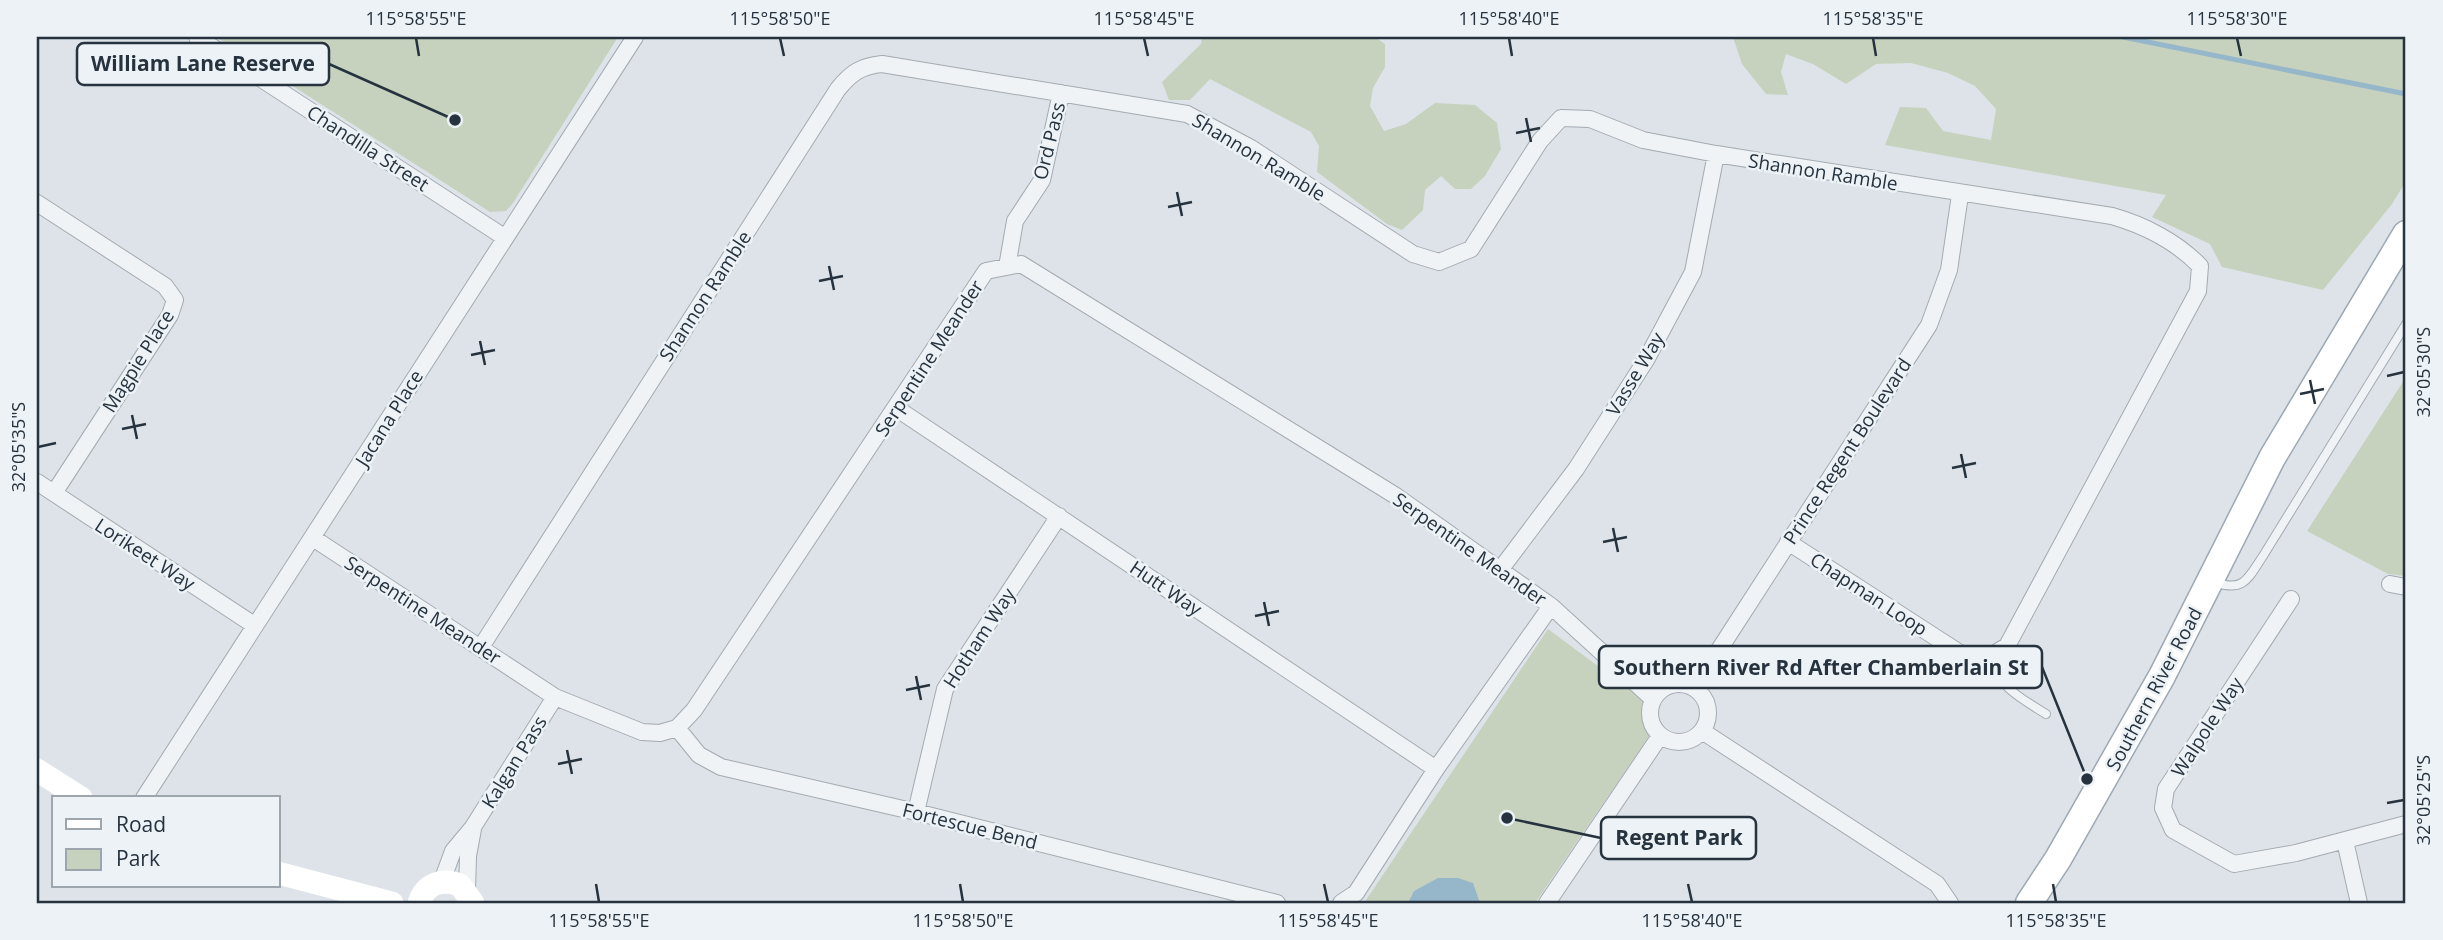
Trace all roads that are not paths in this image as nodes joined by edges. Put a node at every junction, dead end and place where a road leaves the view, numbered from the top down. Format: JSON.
{"nodes":[{"id":1,"x":197,"y":37,"type":"edge"},
{"id":2,"x":635,"y":37,"type":"edge"},
{"id":3,"x":1061,"y":93,"type":"junction"},
{"id":4,"x":1716,"y":154,"type":"junction"},
{"id":5,"x":1960,"y":194,"type":"junction"},
{"id":6,"x":37,"y":203,"type":"edge"},
{"id":7,"x":2406,"y":234,"type":"edge"},
{"id":8,"x":504,"y":237,"type":"junction"},
{"id":9,"x":1007,"y":267,"type":"junction"},
{"id":10,"x":2406,"y":324,"type":"edge"},
{"id":11,"x":896,"y":408,"type":"junction"},
{"id":12,"x":37,"y":482,"type":"edge"},
{"id":13,"x":54,"y":493,"type":"junction"},
{"id":14,"x":1059,"y":516,"type":"junction"},
{"id":15,"x":313,"y":538,"type":"junction"},
{"id":16,"x":1788,"y":542,"type":"junction"},
{"id":17,"x":1500,"y":570,"type":"junction"},
{"id":18,"x":2211,"y":581,"type":"junction"},
{"id":19,"x":2291,"y":599,"type":"dead end"},
{"id":20,"x":1551,"y":607,"type":"junction"},
{"id":21,"x":254,"y":625,"type":"junction"},
{"id":22,"x":481,"y":647,"type":"junction"},
{"id":23,"x":1989,"y":657,"type":"junction"},
{"id":24,"x":1687,"y":685,"type":"junction"},
{"id":25,"x":555,"y":697,"type":"junction"},
{"id":26,"x":1653,"y":699,"type":"junction"},
{"id":27,"x":2046,"y":714,"type":"dead end"},
{"id":28,"x":677,"y":727,"type":"junction"},
{"id":29,"x":1702,"y":731,"type":"junction"},
{"id":30,"x":1660,"y":736,"type":"junction"},
{"id":31,"x":1436,"y":769,"type":"junction"},
{"id":32,"x":37,"y":770,"type":"edge"},
{"id":33,"x":78,"y":796,"type":"edge"},
{"id":34,"x":145,"y":796,"type":"edge"},
{"id":35,"x":916,"y":812,"type":"junction"},
{"id":36,"x":2406,"y":824,"type":"edge"},
{"id":37,"x":473,"y":827,"type":"junction"},
{"id":38,"x":2345,"y":841,"type":"junction"},
{"id":39,"x":280,"y":873,"type":"edge"},
{"id":40,"x":429,"y":892,"type":"edge"},
{"id":41,"x":360,"y":893,"type":"junction"},
{"id":42,"x":470,"y":897,"type":"edge"},
{"id":43,"x":1950,"y":902,"type":"edge"},
{"id":44,"x":392,"y":903,"type":"edge"},
{"id":45,"x":1277,"y":903,"type":"edge"},
{"id":46,"x":1341,"y":903,"type":"edge"},
{"id":47,"x":1547,"y":903,"type":"edge"},
{"id":48,"x":2029,"y":903,"type":"edge"},
{"id":49,"x":2360,"y":903,"type":"edge"}],
"edges":[{"from":1,"to":8,"type":"street","name":"Chandilla Street"},
{"from":2,"to":8,"type":"street","name":"Jacana Place"},
{"from":3,"to":4,"type":"street","name":"Shannon Ramble"},
{"from":3,"to":9,"type":"street","name":"Ord Pass"},
{"from":3,"to":22,"type":"street","name":"Shannon Ramble"},
{"from":4,"to":5,"type":"street","name":"Shannon Ramble"},
{"from":4,"to":17,"type":"street","name":"Vasse Way"},
{"from":5,"to":16,"type":"street","name":"Prince Regent Boulevard"},
{"from":5,"to":23,"type":"street","name":"Shannon Ramble"},
{"from":6,"to":13,"type":"street","name":"Magpie Place"},
{"from":7,"to":18,"type":"main road","name":"Southern River Road"},
{"from":8,"to":15,"type":"street","name":"Jacana Place"},
{"from":9,"to":11,"type":"street","name":"Serpentine Meander"},
{"from":9,"to":17,"type":"street","name":"Serpentine Meander"},
{"from":10,"to":18,"type":"lane"},
{"from":11,"to":14,"type":"street","name":"Hutt Way"},
{"from":11,"to":28,"type":"street","name":"Serpentine Meander"},
{"from":12,"to":13,"type":"street","name":"Lorikeet Way"},
{"from":13,"to":21,"type":"street","name":"Lorikeet Way"},
{"from":14,"to":31,"type":"street","name":"Hutt Way"},
{"from":14,"to":35,"type":"street","name":"Hotham Way"},
{"from":15,"to":21,"type":"street","name":"Jacana Place"},
{"from":15,"to":22,"type":"street","name":"Serpentine Meander"},
{"from":16,"to":23,"type":"street","name":"Chapman Loop"},
{"from":16,"to":24,"type":"street","name":"Prince Regent Boulevard"},
{"from":17,"to":20,"type":"street","name":"Serpentine Meander"},
{"from":18,"to":48,"type":"main road","name":"Southern River Road"},
{"from":19,"to":38,"type":"street","name":"Walpole Way"},
{"from":20,"to":26,"type":"street","name":"Serpentine Meander"},
{"from":20,"to":31,"type":"street"},
{"from":21,"to":34,"type":"street","name":"Jacana Place"},
{"from":22,"to":25,"type":"street","name":"Serpentine Meander"},
{"from":23,"to":27,"type":"lane"},
{"from":24,"to":26,"type":"street"},
{"from":24,"to":29,"type":"street"},
{"from":25,"to":28,"type":"street","name":"Serpentine Meander"},
{"from":25,"to":37,"type":"street","name":"Kalgan Pass"},
{"from":26,"to":30,"type":"street"},
{"from":28,"to":35,"type":"street","name":"Fortescue Bend"},
{"from":29,"to":30,"type":"street"},
{"from":29,"to":43,"type":"street"},
{"from":30,"to":47,"type":"street"},
{"from":31,"to":46,"type":"street"},
{"from":32,"to":33,"type":"main road"},
{"from":35,"to":45,"type":"street","name":"Fortescue Bend"},
{"from":36,"to":38,"type":"street","name":"Walpole Way"},
{"from":37,"to":40,"type":"street","name":"Kalgan Pass"},
{"from":37,"to":42,"type":"street","name":"Kalgan Pass"},
{"from":38,"to":49,"type":"street"},
{"from":39,"to":41,"type":"main road"},
{"from":40,"to":41,"type":"main road"},
{"from":40,"to":42,"type":"main road"},
{"from":41,"to":44,"type":"main road"}]}
